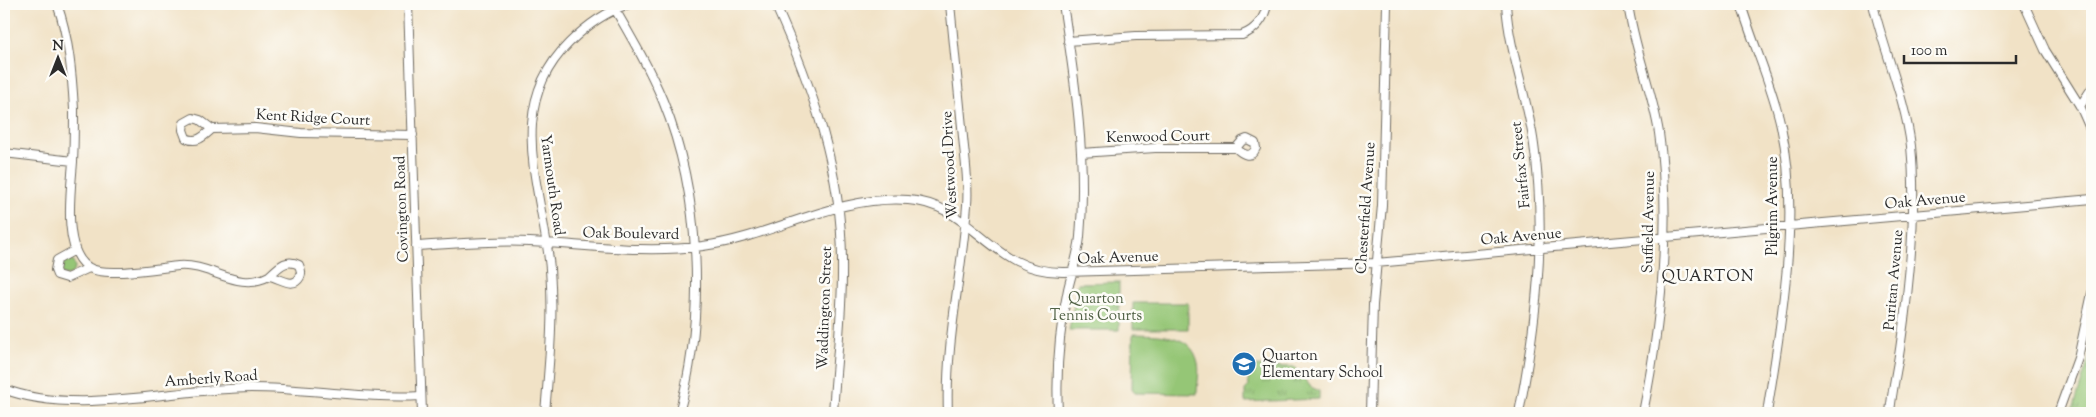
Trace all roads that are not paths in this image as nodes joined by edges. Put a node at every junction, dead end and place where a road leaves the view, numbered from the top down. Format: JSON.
{"nodes":[{"id":1,"x":57,"y":4,"type":"edge"},
{"id":2,"x":408,"y":4,"type":"edge"},
{"id":3,"x":629,"y":4,"type":"edge"},
{"id":4,"x":775,"y":4,"type":"edge"},
{"id":5,"x":950,"y":4,"type":"edge"},
{"id":6,"x":1062,"y":4,"type":"edge"},
{"id":7,"x":1267,"y":4,"type":"edge"},
{"id":8,"x":1387,"y":4,"type":"edge"},
{"id":9,"x":1506,"y":4,"type":"edge"},
{"id":10,"x":1628,"y":4,"type":"edge"},
{"id":11,"x":1741,"y":4,"type":"edge"},
{"id":12,"x":1873,"y":4,"type":"edge"},
{"id":13,"x":2024,"y":4,"type":"edge"},
{"id":14,"x":614,"y":7,"type":"edge"},
{"id":15,"x":1068,"y":42,"type":"junction"},
{"id":16,"x":2092,"y":88,"type":"edge"},
{"id":17,"x":2080,"y":106,"type":"junction"},
{"id":18,"x":212,"y":129,"type":"dead end"},
{"id":19,"x":2092,"y":133,"type":"edge"},
{"id":20,"x":413,"y":135,"type":"junction"},
{"id":21,"x":1236,"y":148,"type":"dead end"},
{"id":22,"x":4,"y":153,"type":"edge"},
{"id":23,"x":1081,"y":153,"type":"junction"},
{"id":24,"x":73,"y":161,"type":"junction"},
{"id":25,"x":2092,"y":199,"type":"edge"},
{"id":26,"x":838,"y":206,"type":"junction"},
{"id":27,"x":1912,"y":215,"type":"junction"},
{"id":28,"x":966,"y":224,"type":"junction"},
{"id":29,"x":1788,"y":226,"type":"junction"},
{"id":30,"x":1664,"y":237,"type":"junction"},
{"id":31,"x":547,"y":243,"type":"junction"},
{"id":32,"x":416,"y":246,"type":"junction"},
{"id":33,"x":694,"y":247,"type":"junction"},
{"id":34,"x":1540,"y":248,"type":"junction"},
{"id":35,"x":76,"y":250,"type":"junction"},
{"id":36,"x":1376,"y":263,"type":"junction"},
{"id":37,"x":89,"y":268,"type":"junction"},
{"id":38,"x":1072,"y":272,"type":"junction"},
{"id":39,"x":270,"y":276,"type":"dead end"},
{"id":40,"x":2092,"y":293,"type":"edge"},
{"id":41,"x":4,"y":389,"type":"edge"},
{"id":42,"x":421,"y":396,"type":"junction"},
{"id":43,"x":422,"y":413,"type":"edge"},
{"id":44,"x":545,"y":413,"type":"edge"},
{"id":45,"x":680,"y":413,"type":"edge"},
{"id":46,"x":833,"y":413,"type":"edge"},
{"id":47,"x":948,"y":413,"type":"edge"},
{"id":48,"x":1058,"y":413,"type":"edge"},
{"id":49,"x":1370,"y":413,"type":"edge"},
{"id":50,"x":1519,"y":413,"type":"edge"},
{"id":51,"x":1643,"y":413,"type":"edge"},
{"id":52,"x":1767,"y":413,"type":"edge"},
{"id":53,"x":1890,"y":413,"type":"edge"},
{"id":54,"x":2058,"y":413,"type":"edge"}],
"edges":[{"from":1,"to":24,"type":"street"},
{"from":2,"to":20,"type":"street","name":"Covington Road"},
{"from":3,"to":14,"type":"street","name":"Yarmouth Road"},
{"from":4,"to":26,"type":"street","name":"Waddington Street"},
{"from":5,"to":28,"type":"street","name":"Westwood Drive"},
{"from":6,"to":15,"type":"street"},
{"from":7,"to":15,"type":"street"},
{"from":8,"to":36,"type":"street","name":"Chesterfield Avenue"},
{"from":9,"to":34,"type":"street","name":"Fairfax Street"},
{"from":10,"to":30,"type":"street","name":"Suffield Avenue"},
{"from":11,"to":29,"type":"street","name":"Pilgrim Avenue"},
{"from":12,"to":27,"type":"street","name":"Puritan Avenue"},
{"from":13,"to":17,"type":"street"},
{"from":14,"to":31,"type":"street","name":"Yarmouth Road"},
{"from":14,"to":33,"type":"street"},
{"from":15,"to":23,"type":"street"},
{"from":16,"to":17,"type":"street"},
{"from":17,"to":19,"type":"street"},
{"from":18,"to":20,"type":"street","name":"Kent Ridge Court"},
{"from":20,"to":32,"type":"street","name":"Covington Road"},
{"from":21,"to":23,"type":"street","name":"Kenwood Court"},
{"from":22,"to":24,"type":"street"},
{"from":23,"to":38,"type":"street"},
{"from":24,"to":35,"type":"street"},
{"from":25,"to":27,"type":"street","name":"Oak Avenue"},
{"from":26,"to":28,"type":"street","name":"Oak Boulevard"},
{"from":26,"to":33,"type":"street","name":"Oak Boulevard"},
{"from":26,"to":46,"type":"street","name":"Waddington Street"},
{"from":27,"to":29,"type":"street","name":"Oak Avenue"},
{"from":27,"to":53,"type":"street","name":"Puritan Avenue"},
{"from":28,"to":38,"type":"street","name":"Oak Avenue"},
{"from":28,"to":47,"type":"street","name":"Westwood Drive"},
{"from":29,"to":30,"type":"street","name":"Oak Avenue"},
{"from":29,"to":52,"type":"street","name":"Pilgrim Avenue"},
{"from":30,"to":34,"type":"street","name":"Oak Avenue"},
{"from":30,"to":51,"type":"street","name":"Suffield Avenue"},
{"from":31,"to":32,"type":"street","name":"Oak Boulevard"},
{"from":31,"to":33,"type":"street","name":"Oak Boulevard"},
{"from":31,"to":44,"type":"street","name":"Yarmouth Road"},
{"from":32,"to":42,"type":"street","name":"Covington Road"},
{"from":33,"to":45,"type":"street"},
{"from":34,"to":36,"type":"street","name":"Oak Avenue"},
{"from":34,"to":50,"type":"street","name":"Fairfax Street"},
{"from":35,"to":37,"type":"street"},
{"from":35,"to":37,"type":"street"},
{"from":36,"to":38,"type":"street","name":"Oak Avenue"},
{"from":36,"to":49,"type":"street","name":"Chesterfield Avenue"},
{"from":37,"to":39,"type":"street"},
{"from":38,"to":48,"type":"street"},
{"from":40,"to":54,"type":"street"},
{"from":41,"to":42,"type":"street","name":"Amberly Road"},
{"from":42,"to":43,"type":"street","name":"Covington Road"}]}
